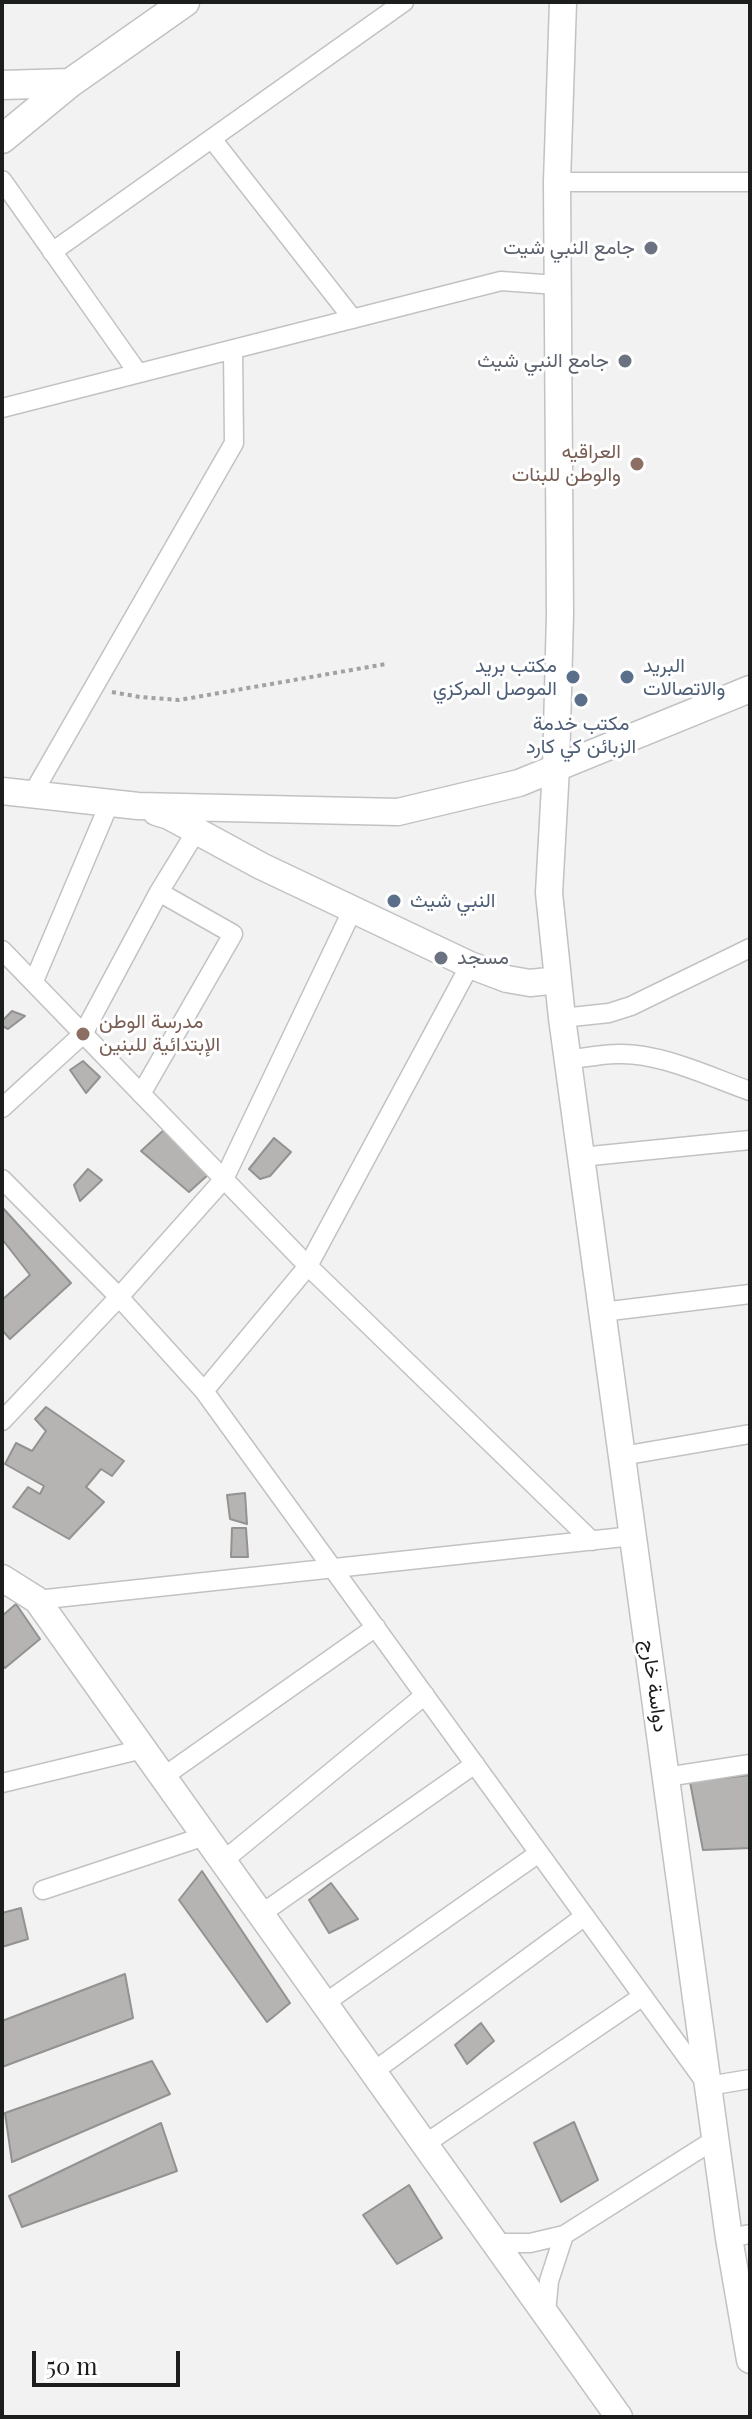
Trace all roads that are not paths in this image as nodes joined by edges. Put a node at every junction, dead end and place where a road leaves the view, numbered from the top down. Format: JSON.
{"nodes":[{"id":1,"x":185,"y":2,"type":"edge"},
{"id":2,"x":404,"y":2,"type":"edge"},
{"id":3,"x":563,"y":2,"type":"edge"},
{"id":4,"x":70,"y":83,"type":"junction"},
{"id":5,"x":2,"y":85,"type":"edge"},
{"id":6,"x":2,"y":139,"type":"edge"},
{"id":7,"x":212,"y":139,"type":"junction"},
{"id":8,"x":2,"y":180,"type":"edge"},
{"id":9,"x":557,"y":182,"type":"junction"},
{"id":10,"x":750,"y":182,"type":"edge"},
{"id":11,"x":52,"y":252,"type":"junction"},
{"id":12,"x":557,"y":285,"type":"junction"},
{"id":13,"x":353,"y":319,"type":"junction"},
{"id":14,"x":233,"y":349,"type":"junction"},
{"id":15,"x":138,"y":373,"type":"junction"},
{"id":16,"x":2,"y":408,"type":"edge"},
{"id":17,"x":750,"y":689,"type":"edge"},
{"id":18,"x":556,"y":768,"type":"junction"},
{"id":19,"x":2,"y":791,"type":"edge"},
{"id":20,"x":33,"y":793,"type":"junction"},
{"id":21,"x":110,"y":802,"type":"junction"},
{"id":22,"x":138,"y":806,"type":"junction"},
{"id":23,"x":197,"y":830,"type":"junction"},
{"id":24,"x":159,"y":892,"type":"junction"},
{"id":25,"x":352,"y":911,"type":"junction"},
{"id":26,"x":750,"y":948,"type":"edge"},
{"id":27,"x":2,"y":950,"type":"edge"},
{"id":28,"x":470,"y":965,"type":"junction"},
{"id":29,"x":558,"y":980,"type":"junction"},
{"id":30,"x":34,"y":981,"type":"junction"},
{"id":31,"x":561,"y":1015,"type":"junction"},
{"id":32,"x":83,"y":1034,"type":"junction"},
{"id":33,"x":567,"y":1060,"type":"junction"},
{"id":34,"x":750,"y":1091,"type":"edge"},
{"id":35,"x":141,"y":1094,"type":"junction"},
{"id":36,"x":2,"y":1108,"type":"edge"},
{"id":37,"x":750,"y":1140,"type":"edge"},
{"id":38,"x":581,"y":1157,"type":"junction"},
{"id":39,"x":2,"y":1179,"type":"edge"},
{"id":40,"x":224,"y":1179,"type":"junction"},
{"id":41,"x":308,"y":1266,"type":"junction"},
{"id":42,"x":750,"y":1294,"type":"edge"},
{"id":43,"x":119,"y":1297,"type":"junction"},
{"id":44,"x":602,"y":1312,"type":"junction"},
{"id":45,"x":204,"y":1391,"type":"junction"},
{"id":46,"x":2,"y":1421,"type":"edge"},
{"id":47,"x":750,"y":1434,"type":"edge"},
{"id":48,"x":622,"y":1456,"type":"junction"},
{"id":49,"x":633,"y":1536,"type":"junction"},
{"id":50,"x":592,"y":1541,"type":"junction"},
{"id":51,"x":334,"y":1569,"type":"junction"},
{"id":52,"x":2,"y":1578,"type":"edge"},
{"id":53,"x":37,"y":1600,"type":"junction"},
{"id":54,"x":376,"y":1627,"type":"junction"},
{"id":55,"x":425,"y":1695,"type":"junction"},
{"id":56,"x":143,"y":1749,"type":"junction"},
{"id":57,"x":475,"y":1764,"type":"junction"},
{"id":58,"x":750,"y":1764,"type":"edge"},
{"id":59,"x":163,"y":1777,"type":"junction"},
{"id":60,"x":666,"y":1777,"type":"junction"},
{"id":61,"x":2,"y":1783,"type":"edge"},
{"id":62,"x":205,"y":1836,"type":"junction"},
{"id":63,"x":539,"y":1853,"type":"junction"},
{"id":64,"x":223,"y":1861,"type":"junction"},
{"id":65,"x":43,"y":1890,"type":"dead end"},
{"id":66,"x":261,"y":1914,"type":"junction"},
{"id":67,"x":585,"y":1916,"type":"junction"},
{"id":68,"x":643,"y":1996,"type":"junction"},
{"id":69,"x":325,"y":2003,"type":"junction"},
{"id":70,"x":373,"y":2072,"type":"junction"},
{"id":71,"x":750,"y":2079,"type":"edge"},
{"id":72,"x":708,"y":2086,"type":"junction"},
{"id":73,"x":717,"y":2138,"type":"junction"},
{"id":74,"x":425,"y":2144,"type":"junction"},
{"id":75,"x":564,"y":2235,"type":"junction"},
{"id":76,"x":740,"y":2236,"type":"edge"},
{"id":77,"x":495,"y":2243,"type":"junction"},
{"id":78,"x":546,"y":2313,"type":"junction"},
{"id":79,"x":750,"y":2360,"type":"edge"},
{"id":80,"x":619,"y":2417,"type":"edge"}],
"edges":[{"from":1,"to":4,"type":"main road"},
{"from":2,"to":7,"type":"street"},
{"from":3,"to":9,"type":"street","name":"دواسة خارج"},
{"from":4,"to":5,"type":"main road"},
{"from":4,"to":6,"type":"main road"},
{"from":7,"to":11,"type":"street"},
{"from":7,"to":13,"type":"street"},
{"from":8,"to":11,"type":"street"},
{"from":9,"to":10,"type":"street"},
{"from":9,"to":12,"type":"street","name":"دواسة خارج"},
{"from":11,"to":15,"type":"street"},
{"from":12,"to":13,"type":"street"},
{"from":12,"to":18,"type":"street","name":"دواسة خارج"},
{"from":13,"to":14,"type":"street"},
{"from":14,"to":15,"type":"street"},
{"from":14,"to":20,"type":"street"},
{"from":15,"to":16,"type":"street"},
{"from":17,"to":18,"type":"street"},
{"from":18,"to":22,"type":"street"},
{"from":18,"to":29,"type":"street","name":"دواسة خارج"},
{"from":19,"to":20,"type":"street"},
{"from":20,"to":21,"type":"street"},
{"from":21,"to":22,"type":"street"},
{"from":21,"to":30,"type":"street"},
{"from":22,"to":23,"type":"street"},
{"from":23,"to":24,"type":"street"},
{"from":23,"to":25,"type":"street"},
{"from":24,"to":32,"type":"street"},
{"from":24,"to":35,"type":"street"},
{"from":25,"to":28,"type":"street"},
{"from":25,"to":40,"type":"street"},
{"from":26,"to":31,"type":"street"},
{"from":27,"to":30,"type":"street"},
{"from":28,"to":29,"type":"street"},
{"from":28,"to":41,"type":"street"},
{"from":29,"to":31,"type":"street","name":"دواسة خارج"},
{"from":30,"to":32,"type":"street"},
{"from":31,"to":33,"type":"street","name":"دواسة خارج"},
{"from":32,"to":35,"type":"street"},
{"from":32,"to":36,"type":"street"},
{"from":33,"to":34,"type":"street"},
{"from":33,"to":38,"type":"street","name":"دواسة خارج"},
{"from":35,"to":40,"type":"street"},
{"from":37,"to":38,"type":"street"},
{"from":38,"to":44,"type":"street","name":"دواسة خارج"},
{"from":39,"to":43,"type":"street"},
{"from":40,"to":41,"type":"street"},
{"from":40,"to":43,"type":"street"},
{"from":41,"to":45,"type":"street"},
{"from":41,"to":50,"type":"street"},
{"from":42,"to":44,"type":"street"},
{"from":43,"to":45,"type":"street"},
{"from":43,"to":46,"type":"street"},
{"from":44,"to":48,"type":"street","name":"دواسة خارج"},
{"from":45,"to":51,"type":"street"},
{"from":47,"to":48,"type":"street"},
{"from":48,"to":49,"type":"street","name":"دواسة خارج"},
{"from":49,"to":50,"type":"street"},
{"from":49,"to":60,"type":"street","name":"دواسة خارج"},
{"from":50,"to":51,"type":"street"},
{"from":51,"to":53,"type":"street"},
{"from":51,"to":54,"type":"street"},
{"from":52,"to":53,"type":"street"},
{"from":53,"to":56,"type":"street"},
{"from":54,"to":55,"type":"street"},
{"from":54,"to":59,"type":"street"},
{"from":55,"to":57,"type":"street"},
{"from":55,"to":64,"type":"street"},
{"from":56,"to":59,"type":"street"},
{"from":56,"to":61,"type":"street"},
{"from":57,"to":63,"type":"street"},
{"from":57,"to":66,"type":"street"},
{"from":58,"to":60,"type":"street"},
{"from":59,"to":62,"type":"street"},
{"from":60,"to":72,"type":"street","name":"دواسة خارج"},
{"from":62,"to":64,"type":"street"},
{"from":62,"to":65,"type":"street"},
{"from":63,"to":67,"type":"street"},
{"from":63,"to":69,"type":"street"},
{"from":64,"to":66,"type":"street"},
{"from":66,"to":69,"type":"street"},
{"from":67,"to":68,"type":"street"},
{"from":67,"to":70,"type":"street"},
{"from":68,"to":72,"type":"street"},
{"from":68,"to":74,"type":"street"},
{"from":69,"to":70,"type":"street"},
{"from":70,"to":74,"type":"street"},
{"from":71,"to":72,"type":"street"},
{"from":72,"to":73,"type":"street","name":"دواسة خارج"},
{"from":73,"to":75,"type":"street"},
{"from":73,"to":76,"type":"street","name":"دواسة خارج"},
{"from":74,"to":77,"type":"street"},
{"from":75,"to":77,"type":"street"},
{"from":75,"to":78,"type":"street"},
{"from":76,"to":79,"type":"street","name":"دواسة خارج"},
{"from":77,"to":78,"type":"street"},
{"from":78,"to":80,"type":"street"}]}
